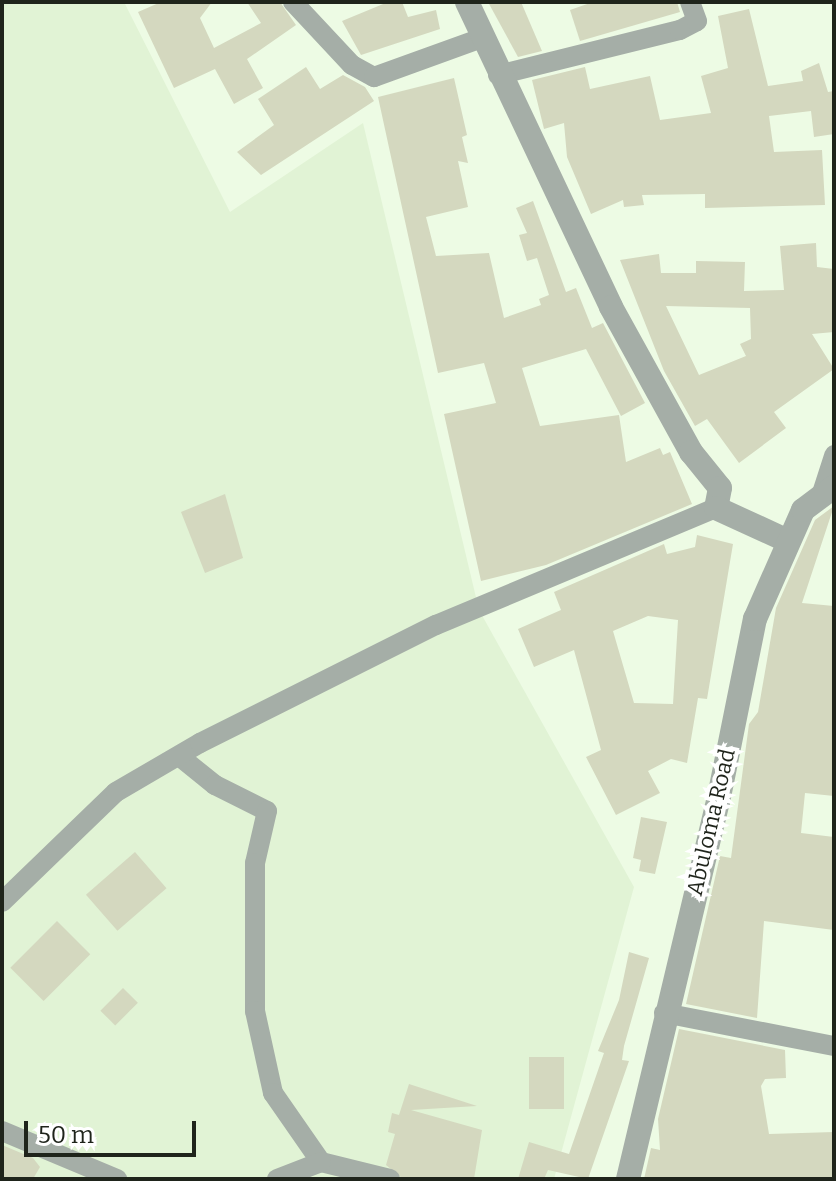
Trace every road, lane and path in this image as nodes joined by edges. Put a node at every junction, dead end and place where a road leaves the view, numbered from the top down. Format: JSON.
{"nodes":[{"id":1,"x":293,"y":2,"type":"edge"},
{"id":2,"x":467,"y":2,"type":"edge"},
{"id":3,"x":690,"y":2,"type":"edge"},
{"id":4,"x":482,"y":38,"type":"junction"},
{"id":5,"x":498,"y":75,"type":"junction"},
{"id":6,"x":834,"y":455,"type":"edge"},
{"id":7,"x":828,"y":490,"type":"edge"},
{"id":8,"x":716,"y":508,"type":"junction"},
{"id":9,"x":786,"y":540,"type":"junction"},
{"id":10,"x":179,"y":756,"type":"junction"},
{"id":11,"x":2,"y":902,"type":"edge"},
{"id":12,"x":664,"y":1013,"type":"junction"},
{"id":13,"x":834,"y":1046,"type":"edge"},
{"id":14,"x":2,"y":1131,"type":"edge"},
{"id":15,"x":321,"y":1162,"type":"junction"},
{"id":16,"x":117,"y":1179,"type":"edge"},
{"id":17,"x":277,"y":1179,"type":"edge"},
{"id":18,"x":390,"y":1179,"type":"edge"},
{"id":19,"x":628,"y":1179,"type":"edge"}],
"edges":[{"from":1,"to":4,"type":"street"},
{"from":2,"to":4,"type":"street"},
{"from":3,"to":5,"type":"street"},
{"from":4,"to":5,"type":"street"},
{"from":5,"to":8,"type":"street"},
{"from":6,"to":7,"type":"street"},
{"from":7,"to":9,"type":"street","name":"Abuloma Road"},
{"from":8,"to":9,"type":"street"},
{"from":8,"to":10,"type":"street"},
{"from":9,"to":12,"type":"street","name":"Abuloma Road"},
{"from":10,"to":11,"type":"street"},
{"from":10,"to":15,"type":"street"},
{"from":12,"to":13,"type":"street"},
{"from":12,"to":19,"type":"street","name":"Abuloma Road"},
{"from":14,"to":16,"type":"street"},
{"from":15,"to":17,"type":"street"},
{"from":15,"to":18,"type":"street"}]}
